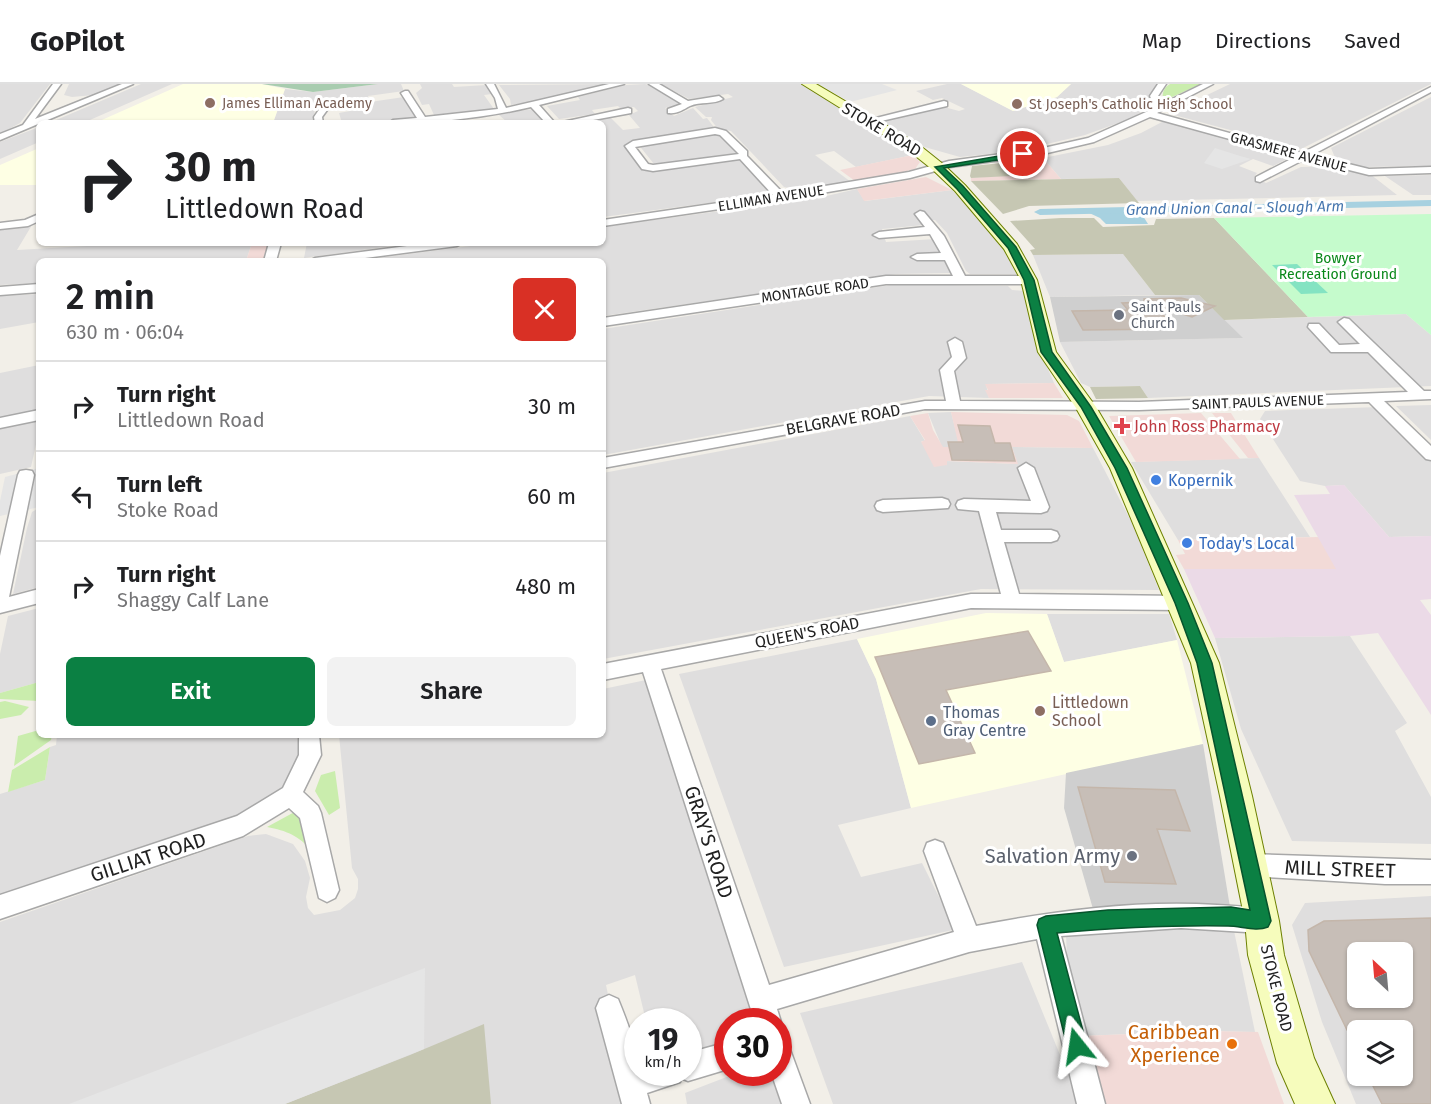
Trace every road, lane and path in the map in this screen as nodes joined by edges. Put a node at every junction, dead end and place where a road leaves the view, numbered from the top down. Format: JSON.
{"nodes":[{"id":1,"x":57,"y":84,"type":"edge"},
{"id":2,"x":129,"y":84,"type":"edge"},
{"id":3,"x":490,"y":84,"type":"edge"},
{"id":4,"x":620,"y":84,"type":"edge"},
{"id":5,"x":652,"y":84,"type":"edge"},
{"id":6,"x":808,"y":84,"type":"edge"},
{"id":7,"x":1162,"y":84,"type":"edge"},
{"id":8,"x":1209,"y":84,"type":"edge"},
{"id":9,"x":1431,"y":89,"type":"edge"},
{"id":10,"x":405,"y":93,"type":"dead end"},
{"id":11,"x":720,"y":99,"type":"dead end"},
{"id":12,"x":45,"y":101,"type":"junction"},
{"id":13,"x":86,"y":102,"type":"junction"},
{"id":14,"x":687,"y":104,"type":"junction"},
{"id":15,"x":944,"y":104,"type":"dead end"},
{"id":16,"x":534,"y":105,"type":"junction"},
{"id":17,"x":326,"y":106,"type":"dead end"},
{"id":18,"x":1160,"y":109,"type":"junction"},
{"id":19,"x":503,"y":111,"type":"junction"},
{"id":20,"x":671,"y":111,"type":"dead end"},
{"id":21,"x":1150,"y":114,"type":"junction"},
{"id":22,"x":623,"y":115,"type":"dead end"},
{"id":23,"x":475,"y":119,"type":"edge"},
{"id":24,"x":42,"y":120,"type":"edge"},
{"id":25,"x":318,"y":120,"type":"edge"},
{"id":26,"x":423,"y":120,"type":"joint"},
{"id":27,"x":548,"y":120,"type":"edge"},
{"id":28,"x":585,"y":120,"type":"edge"},
{"id":29,"x":868,"y":121,"type":"junction"},
{"id":30,"x":36,"y":122,"type":"edge"},
{"id":31,"x":25,"y":127,"type":"junction"},
{"id":32,"x":0,"y":137,"type":"edge"},
{"id":33,"x":742,"y":156,"type":"junction"},
{"id":34,"x":1301,"y":156,"type":"junction"},
{"id":35,"x":938,"y":167,"type":"junction"},
{"id":36,"x":1431,"y":170,"type":"edge"},
{"id":37,"x":1260,"y":179,"type":"dead end"},
{"id":38,"x":781,"y":197,"type":"junction"},
{"id":39,"x":920,"y":214,"type":"dead end"},
{"id":40,"x":36,"y":219,"type":"edge"},
{"id":41,"x":606,"y":223,"type":"edge"},
{"id":42,"x":0,"y":226,"type":"edge"},
{"id":43,"x":933,"y":230,"type":"junction"},
{"id":44,"x":879,"y":236,"type":"dead end"},
{"id":45,"x":433,"y":246,"type":"edge"},
{"id":46,"x":948,"y":256,"type":"junction"},
{"id":47,"x":917,"y":257,"type":"dead end"},
{"id":48,"x":339,"y":258,"type":"edge"},
{"id":49,"x":961,"y":280,"type":"junction"},
{"id":50,"x":1029,"y":280,"type":"junction"},
{"id":51,"x":36,"y":288,"type":"edge"},
{"id":52,"x":0,"y":291,"type":"edge"},
{"id":53,"x":606,"y":322,"type":"edge"},
{"id":54,"x":1344,"y":322,"type":"dead end"},
{"id":55,"x":1314,"y":327,"type":"dead end"},
{"id":56,"x":955,"y":342,"type":"dead end"},
{"id":57,"x":1372,"y":348,"type":"junction"},
{"id":58,"x":1425,"y":395,"type":"edge"},
{"id":59,"x":1373,"y":398,"type":"junction"},
{"id":60,"x":954,"y":405,"type":"junction"},
{"id":61,"x":1086,"y":407,"type":"junction"},
{"id":62,"x":36,"y":416,"type":"edge"},
{"id":63,"x":0,"y":423,"type":"edge"},
{"id":64,"x":1431,"y":455,"type":"edge"},
{"id":65,"x":606,"y":462,"type":"edge"},
{"id":66,"x":1026,"y":468,"type":"dead end"},
{"id":67,"x":26,"y":475,"type":"dead end"},
{"id":68,"x":942,"y":504,"type":"dead end"},
{"id":69,"x":964,"y":505,"type":"dead end"},
{"id":70,"x":883,"y":506,"type":"dead end"},
{"id":71,"x":986,"y":506,"type":"junction"},
{"id":72,"x":995,"y":536,"type":"junction"},
{"id":73,"x":1051,"y":536,"type":"dead end"},
{"id":74,"x":0,"y":597,"type":"edge"},
{"id":75,"x":36,"y":597,"type":"edge"},
{"id":76,"x":1012,"y":601,"type":"junction"},
{"id":77,"x":1181,"y":603,"type":"junction"},
{"id":78,"x":0,"y":606,"type":"edge"},
{"id":79,"x":649,"y":662,"type":"junction"},
{"id":80,"x":606,"y":671,"type":"edge"},
{"id":81,"x":309,"y":738,"type":"edge"},
{"id":82,"x":291,"y":795,"type":"junction"},
{"id":83,"x":935,"y":851,"type":"dead end"},
{"id":84,"x":1249,"y":865,"type":"junction"},
{"id":85,"x":1431,"y":872,"type":"edge"},
{"id":86,"x":327,"y":890,"type":"dead end"},
{"id":87,"x":0,"y":907,"type":"edge"},
{"id":88,"x":1262,"y":921,"type":"junction"},
{"id":89,"x":1046,"y":925,"type":"junction"},
{"id":90,"x":969,"y":940,"type":"junction"},
{"id":91,"x":609,"y":1008,"type":"dead end"},
{"id":92,"x":764,"y":1008,"type":"edge"},
{"id":93,"x":774,"y":1008,"type":"edge"},
{"id":94,"x":646,"y":1086,"type":"edge"},
{"id":95,"x":790,"y":1086,"type":"edge"},
{"id":96,"x":633,"y":1094,"type":"edge"},
{"id":97,"x":796,"y":1104,"type":"edge"},
{"id":98,"x":1091,"y":1104,"type":"edge"},
{"id":99,"x":1315,"y":1104,"type":"edge"}],
"edges":[{"from":1,"to":12,"type":"street"},
{"from":2,"to":13,"type":"street"},
{"from":3,"to":19,"type":"street"},
{"from":4,"to":16,"type":"street"},
{"from":5,"to":14,"type":"street"},
{"from":6,"to":29,"type":"main road","name":"STOKE ROAD"},
{"from":7,"to":18,"type":"street"},
{"from":8,"to":18,"type":"street","name":"ELLIMAN AVENUE"},
{"from":9,"to":34,"type":"street"},
{"from":10,"to":26,"type":"street"},
{"from":11,"to":14,"type":"street"},
{"from":12,"to":13,"type":"street"},
{"from":12,"to":31,"type":"street"},
{"from":13,"to":24,"type":"street"},
{"from":14,"to":20,"type":"street"},
{"from":15,"to":29,"type":"street"},
{"from":16,"to":19,"type":"street"},
{"from":16,"to":27,"type":"street"},
{"from":17,"to":25,"type":"street"},
{"from":18,"to":21,"type":"street","name":"ELLIMAN AVENUE"},
{"from":19,"to":23,"type":"street"},
{"from":21,"to":34,"type":"street","name":"GRASMERE AVENUE"},
{"from":21,"to":35,"type":"street","name":"ELLIMAN AVENUE"},
{"from":22,"to":28,"type":"street"},
{"from":23,"to":26,"type":"street"},
{"from":29,"to":35,"type":"main road","name":"STOKE ROAD"},
{"from":30,"to":31,"type":"street"},
{"from":31,"to":32,"type":"street"},
{"from":33,"to":33,"type":"street"},
{"from":33,"to":38,"type":"street"},
{"from":34,"to":36,"type":"street","name":"GRASMERE AVENUE"},
{"from":34,"to":37,"type":"street"},
{"from":35,"to":38,"type":"street","name":"ELLIMAN AVENUE"},
{"from":35,"to":50,"type":"main road","name":"STOKE ROAD"},
{"from":38,"to":41,"type":"street","name":"ELLIMAN AVENUE"},
{"from":39,"to":43,"type":"street"},
{"from":40,"to":42,"type":"street"},
{"from":43,"to":44,"type":"street"},
{"from":43,"to":46,"type":"street"},
{"from":45,"to":48,"type":"street"},
{"from":46,"to":47,"type":"street"},
{"from":46,"to":49,"type":"street"},
{"from":49,"to":50,"type":"street","name":"MONTAGUE ROAD"},
{"from":49,"to":53,"type":"street","name":"MONTAGUE ROAD"},
{"from":50,"to":61,"type":"main road","name":"STOKE ROAD"},
{"from":51,"to":52,"type":"street"},
{"from":54,"to":57,"type":"street"},
{"from":55,"to":57,"type":"street"},
{"from":56,"to":60,"type":"street"},
{"from":57,"to":58,"type":"street"},
{"from":58,"to":59,"type":"street","name":"SAINT PAULS AVENUE"},
{"from":59,"to":61,"type":"street","name":"SAINT PAULS AVENUE"},
{"from":59,"to":64,"type":"street"},
{"from":60,"to":61,"type":"street","name":"BELGRAVE ROAD"},
{"from":60,"to":65,"type":"street","name":"BELGRAVE ROAD"},
{"from":61,"to":77,"type":"main road","name":"STOKE ROAD"},
{"from":62,"to":63,"type":"street"},
{"from":66,"to":71,"type":"street"},
{"from":67,"to":74,"type":"street"},
{"from":68,"to":70,"type":"street"},
{"from":69,"to":71,"type":"street"},
{"from":71,"to":72,"type":"street"},
{"from":72,"to":73,"type":"street"},
{"from":72,"to":76,"type":"street"},
{"from":75,"to":78,"type":"street"},
{"from":76,"to":77,"type":"street","name":"QUEEN'S ROAD"},
{"from":76,"to":79,"type":"street","name":"QUEEN'S ROAD"},
{"from":77,"to":84,"type":"main road","name":"STOKE ROAD"},
{"from":79,"to":80,"type":"street","name":"QUEEN'S ROAD"},
{"from":79,"to":92,"type":"street","name":"GRAY'S ROAD"},
{"from":81,"to":82,"type":"street"},
{"from":82,"to":86,"type":"street"},
{"from":82,"to":87,"type":"street","name":"GILLIAT ROAD"},
{"from":83,"to":90,"type":"street"},
{"from":84,"to":85,"type":"street","name":"MILL STREET"},
{"from":84,"to":88,"type":"main road","name":"STOKE ROAD"},
{"from":88,"to":89,"type":"street"},
{"from":88,"to":99,"type":"main road","name":"STOKE ROAD"},
{"from":89,"to":90,"type":"street"},
{"from":89,"to":98,"type":"street"},
{"from":90,"to":93,"type":"street"},
{"from":91,"to":96,"type":"street"},
{"from":94,"to":96,"type":"street"},
{"from":95,"to":97,"type":"street"}]}
